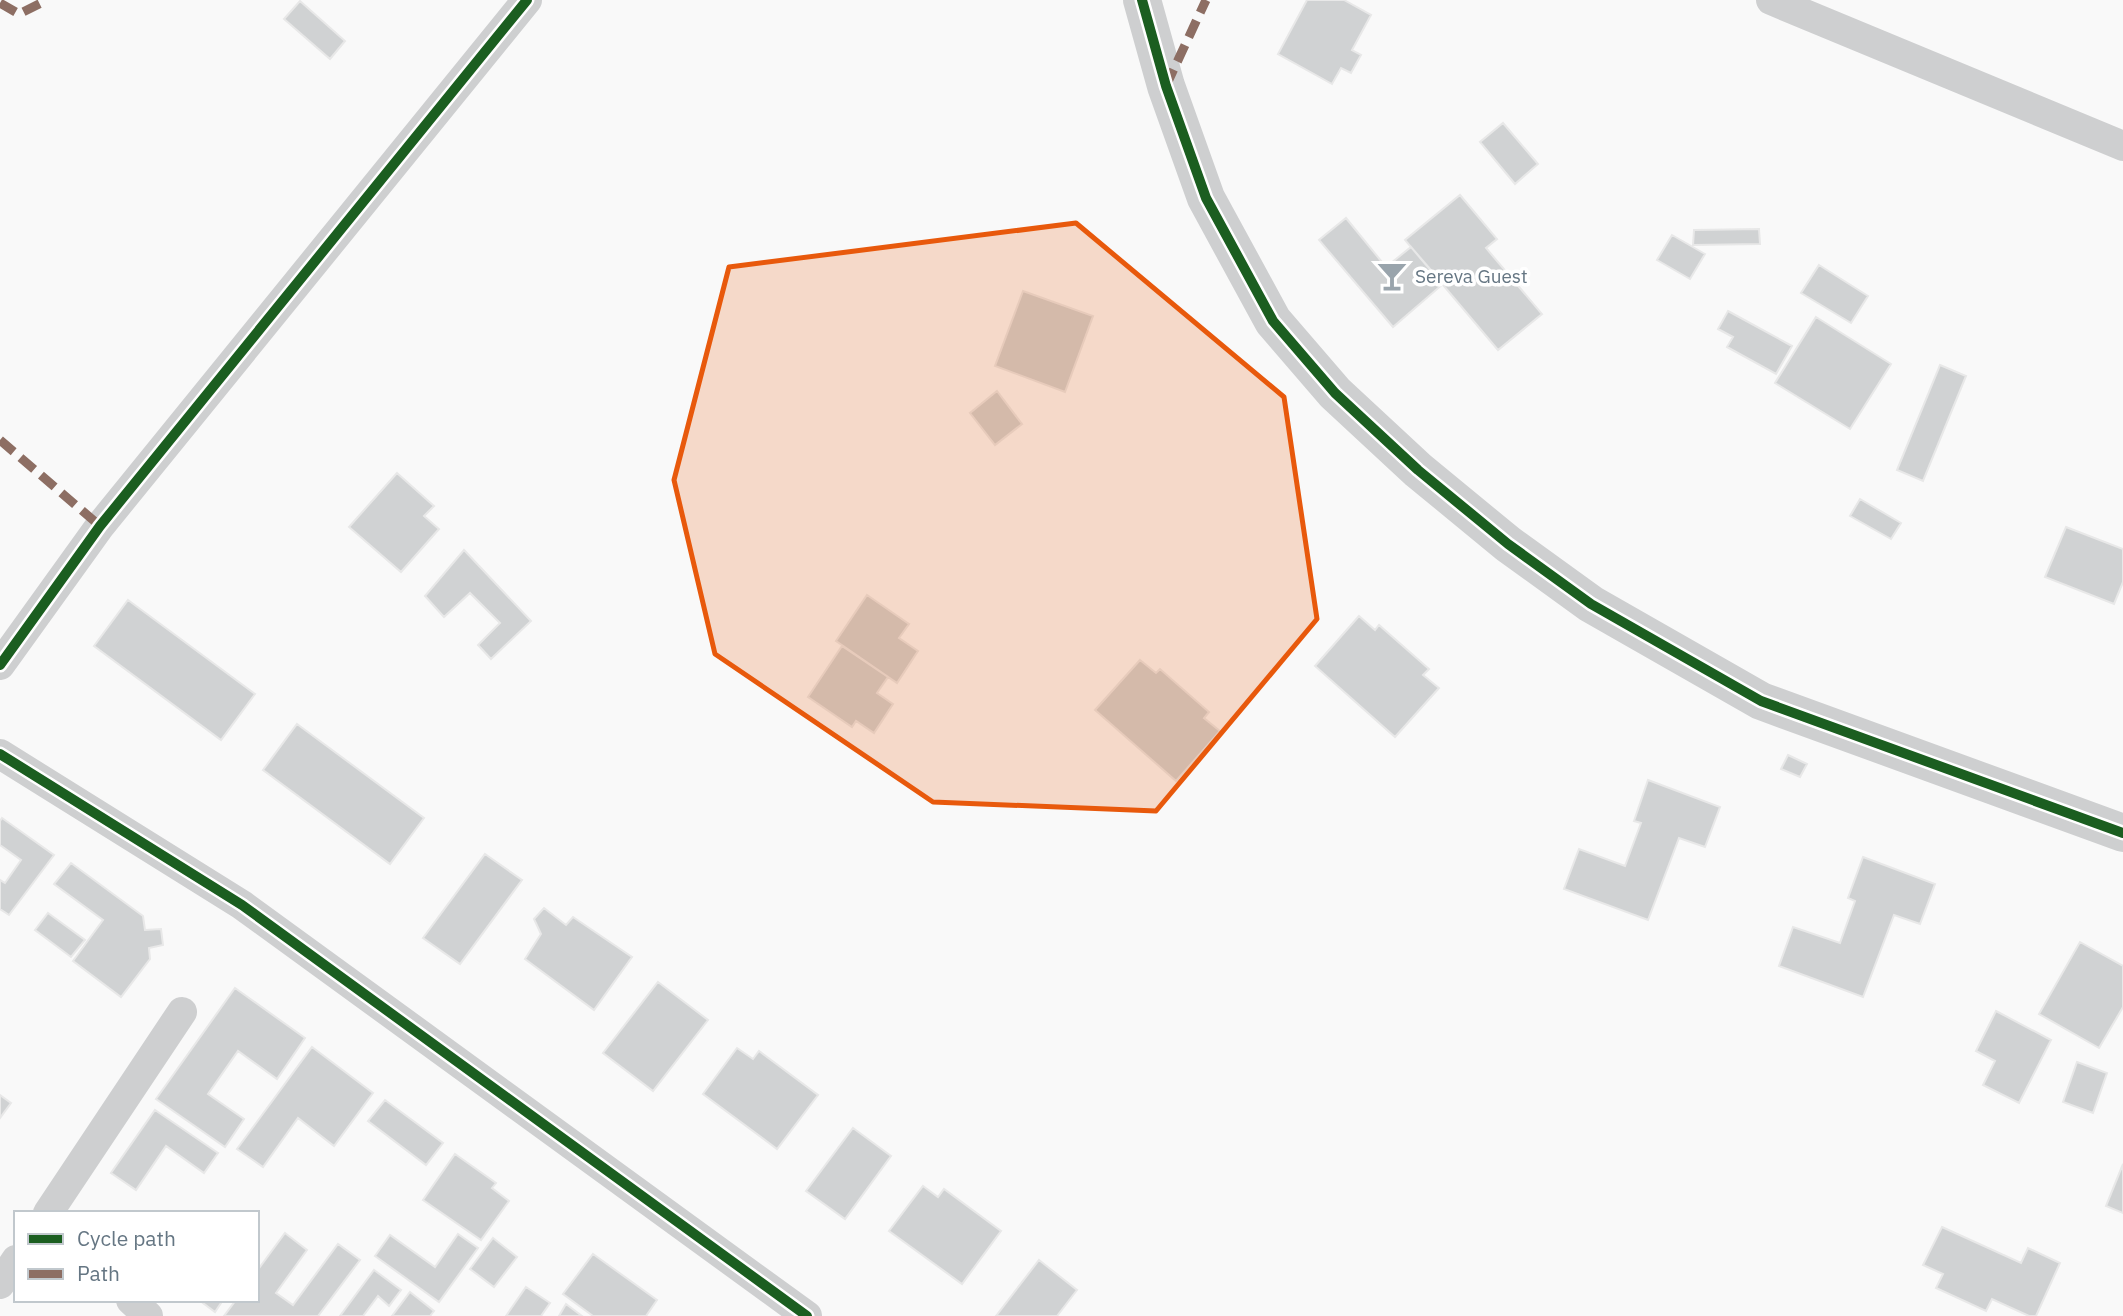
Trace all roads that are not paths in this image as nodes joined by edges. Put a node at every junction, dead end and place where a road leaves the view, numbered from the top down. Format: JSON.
{"nodes":[{"id":1,"x":527,"y":0,"type":"edge"},
{"id":2,"x":1142,"y":0,"type":"edge"},
{"id":3,"x":1771,"y":0,"type":"edge"},
{"id":4,"x":2123,"y":146,"type":"edge"},
{"id":5,"x":0,"y":665,"type":"edge"},
{"id":6,"x":0,"y":754,"type":"edge"},
{"id":7,"x":2123,"y":833,"type":"edge"},
{"id":8,"x":182,"y":1012,"type":"dead end"},
{"id":9,"x":55,"y":1209,"type":"edge"},
{"id":10,"x":14,"y":1263,"type":"edge"},
{"id":11,"x":0,"y":1284,"type":"edge"},
{"id":12,"x":133,"y":1302,"type":"edge"},
{"id":13,"x":149,"y":1316,"type":"edge"},
{"id":14,"x":807,"y":1316,"type":"edge"}],
"edges":[{"from":1,"to":5,"type":"street"},
{"from":2,"to":7,"type":"street"},
{"from":3,"to":4,"type":"street"},
{"from":6,"to":14,"type":"street"},
{"from":8,"to":9,"type":"street"},
{"from":10,"to":11,"type":"street"},
{"from":12,"to":13,"type":"street"}]}
